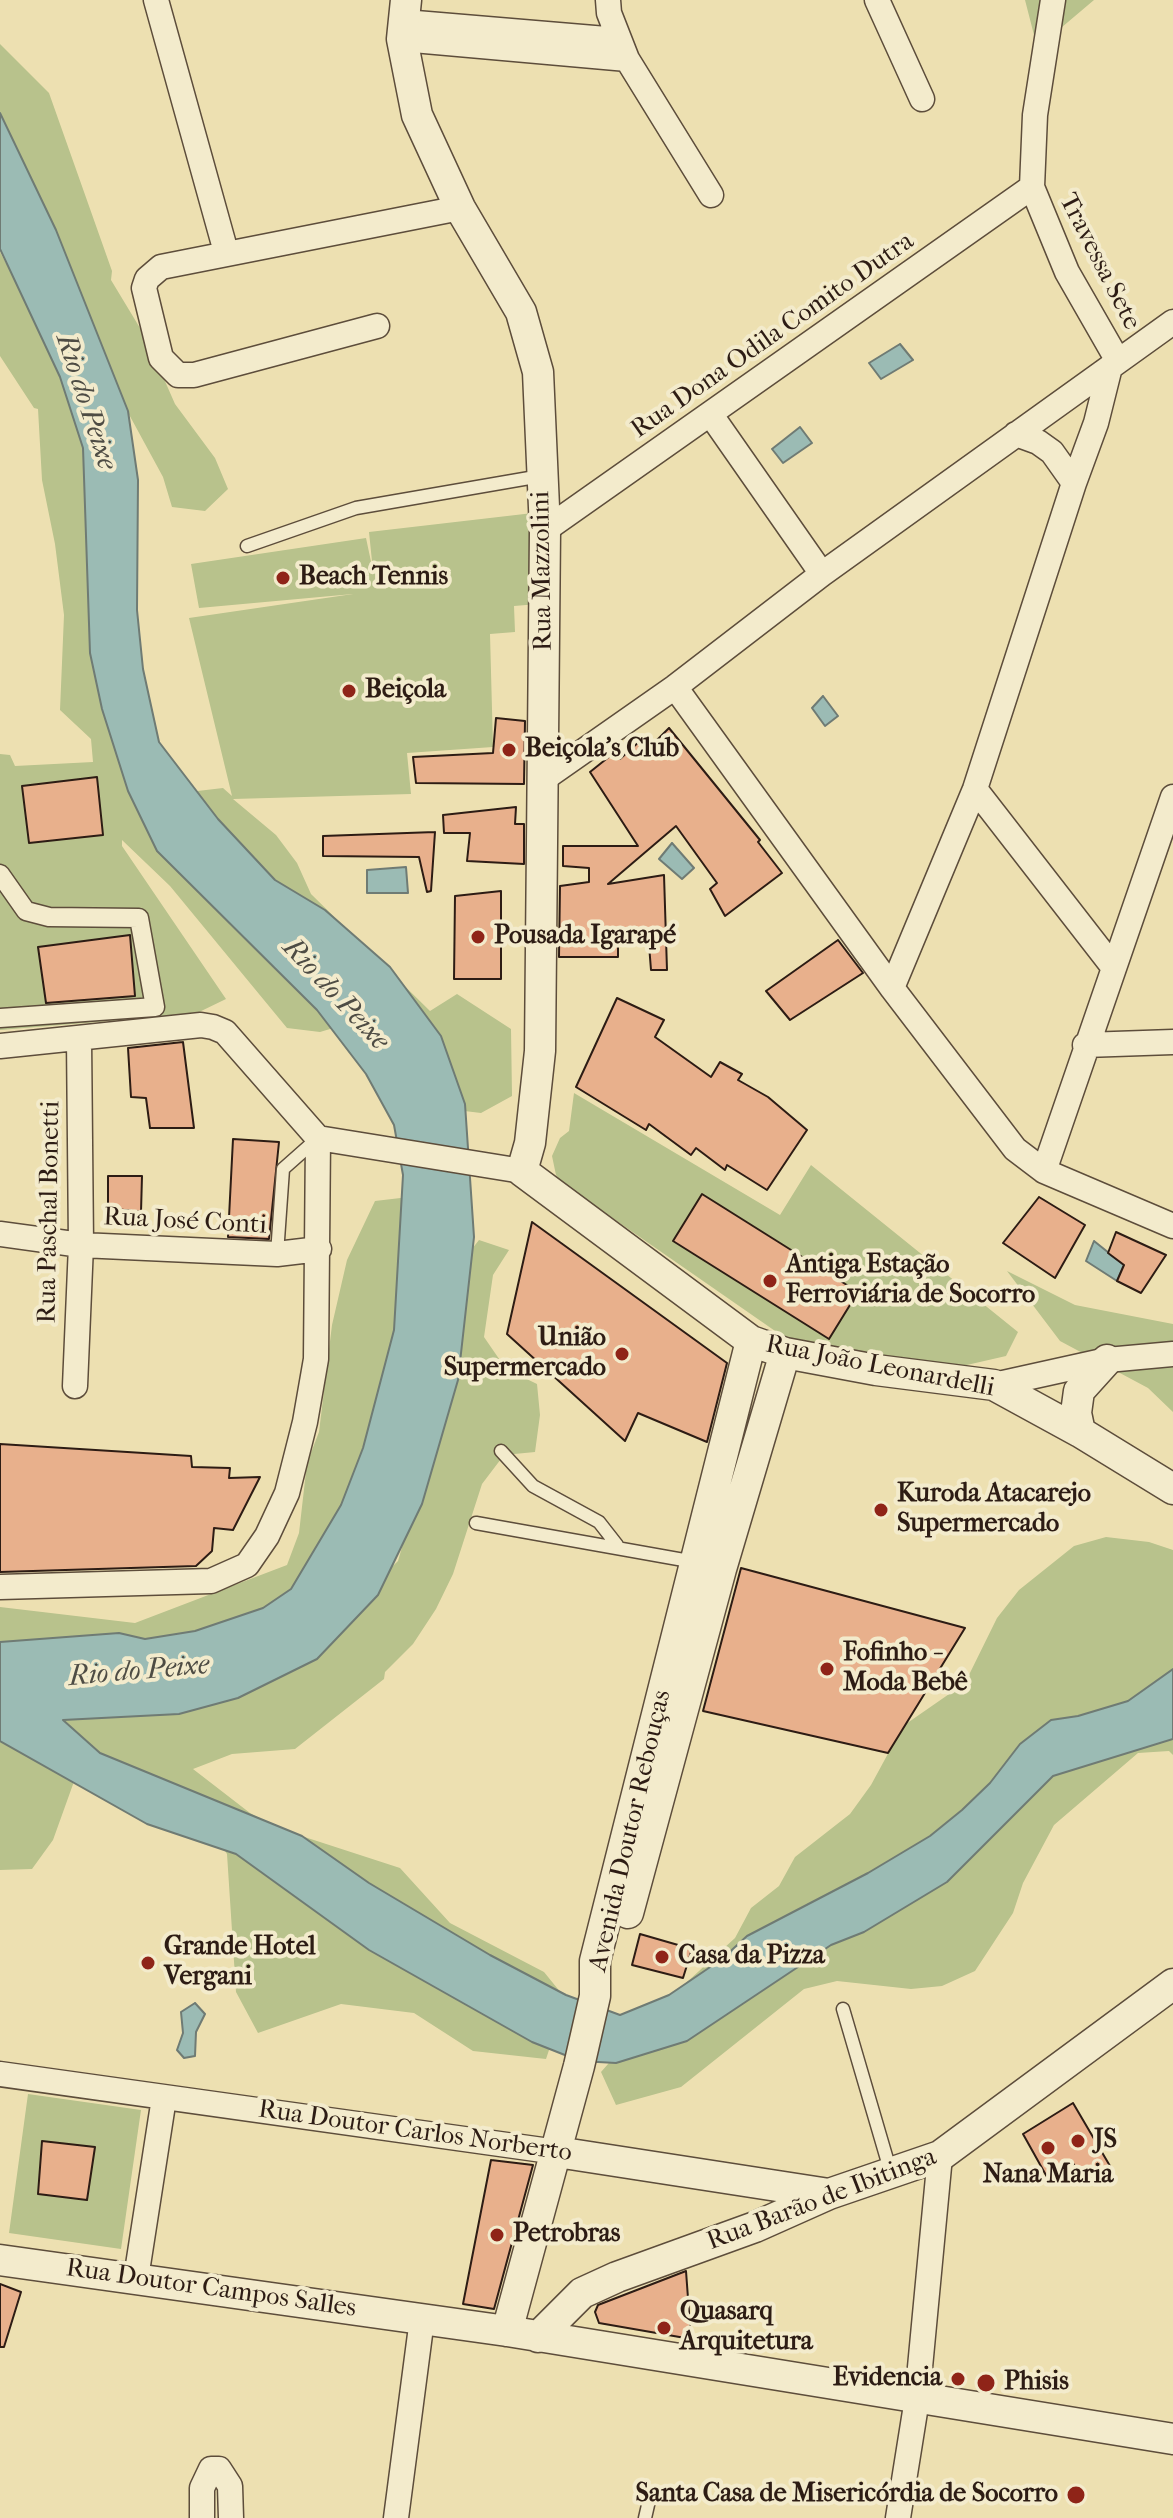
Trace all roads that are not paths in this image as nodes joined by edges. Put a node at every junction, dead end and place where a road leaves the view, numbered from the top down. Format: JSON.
{"nodes":[{"id":1,"x":156,"y":0,"type":"edge"},
{"id":2,"x":608,"y":0,"type":"edge"},
{"id":3,"x":877,"y":0,"type":"edge"},
{"id":4,"x":1053,"y":0,"type":"edge"},
{"id":5,"x":404,"y":20,"type":"edge"},
{"id":6,"x":622,"y":50,"type":"junction"},
{"id":7,"x":922,"y":99,"type":"dead end"},
{"id":8,"x":1032,"y":187,"type":"junction"},
{"id":9,"x":711,"y":195,"type":"dead end"},
{"id":10,"x":460,"y":208,"type":"junction"},
{"id":11,"x":226,"y":252,"type":"junction"},
{"id":12,"x":1173,"y":322,"type":"edge"},
{"id":13,"x":377,"y":326,"type":"dead end"},
{"id":14,"x":1114,"y":364,"type":"junction"},
{"id":15,"x":711,"y":415,"type":"junction"},
{"id":16,"x":1016,"y":434,"type":"junction"},
{"id":17,"x":541,"y":476,"type":"junction"},
{"id":18,"x":1074,"y":483,"type":"junction"},
{"id":19,"x":545,"y":530,"type":"junction"},
{"id":20,"x":247,"y":546,"type":"dead end"},
{"id":21,"x":822,"y":574,"type":"junction"},
{"id":22,"x":675,"y":687,"type":"junction"},
{"id":23,"x":545,"y":778,"type":"junction"},
{"id":24,"x":975,"y":789,"type":"junction"},
{"id":25,"x":1173,"y":797,"type":"edge"},
{"id":26,"x":0,"y":874,"type":"edge"},
{"id":27,"x":1114,"y":968,"type":"junction"},
{"id":28,"x":892,"y":988,"type":"junction"},
{"id":29,"x":0,"y":1018,"type":"edge"},
{"id":30,"x":79,"y":1039,"type":"junction"},
{"id":31,"x":1173,"y":1042,"type":"edge"},
{"id":32,"x":1085,"y":1045,"type":"junction"},
{"id":33,"x":0,"y":1046,"type":"edge"},
{"id":34,"x":318,"y":1138,"type":"junction"},
{"id":35,"x":509,"y":1168,"type":"junction"},
{"id":36,"x":1044,"y":1171,"type":"junction"},
{"id":37,"x":1173,"y":1226,"type":"edge"},
{"id":38,"x":0,"y":1234,"type":"edge"},
{"id":39,"x":81,"y":1245,"type":"junction"},
{"id":40,"x":319,"y":1249,"type":"junction"},
{"id":41,"x":277,"y":1254,"type":"junction"},
{"id":42,"x":751,"y":1341,"type":"junction"},
{"id":43,"x":785,"y":1353,"type":"junction"},
{"id":44,"x":1173,"y":1354,"type":"edge"},
{"id":45,"x":1107,"y":1360,"type":"junction"},
{"id":46,"x":994,"y":1385,"type":"junction"},
{"id":47,"x":75,"y":1386,"type":"dead end"},
{"id":48,"x":1080,"y":1432,"type":"junction"},
{"id":49,"x":501,"y":1451,"type":"dead end"},
{"id":50,"x":734,"y":1475,"type":"junction"},
{"id":51,"x":1173,"y":1489,"type":"edge"},
{"id":52,"x":476,"y":1523,"type":"dead end"},
{"id":53,"x":617,"y":1545,"type":"junction"},
{"id":54,"x":708,"y":1566,"type":"junction"},
{"id":55,"x":0,"y":1587,"type":"edge"},
{"id":56,"x":1173,"y":1984,"type":"edge"},
{"id":57,"x":843,"y":2009,"type":"dead end"},
{"id":58,"x":0,"y":2074,"type":"edge"},
{"id":59,"x":164,"y":2098,"type":"junction"},
{"id":60,"x":557,"y":2152,"type":"junction"},
{"id":61,"x":940,"y":2156,"type":"junction"},
{"id":62,"x":891,"y":2173,"type":"junction"},
{"id":63,"x":753,"y":2183,"type":"junction"},
{"id":64,"x":829,"y":2194,"type":"junction"},
{"id":65,"x":755,"y":2227,"type":"junction"},
{"id":66,"x":0,"y":2260,"type":"edge"},
{"id":67,"x":136,"y":2278,"type":"junction"},
{"id":68,"x":422,"y":2319,"type":"junction"},
{"id":69,"x":507,"y":2331,"type":"junction"},
{"id":70,"x":538,"y":2337,"type":"junction"},
{"id":71,"x":917,"y":2399,"type":"junction"},
{"id":72,"x":1173,"y":2439,"type":"edge"},
{"id":73,"x":202,"y":2518,"type":"edge"},
{"id":74,"x":231,"y":2518,"type":"edge"},
{"id":75,"x":396,"y":2518,"type":"edge"},
{"id":76,"x":898,"y":2518,"type":"edge"}],
"edges":[{"from":1,"to":11,"type":"street"},
{"from":2,"to":6,"type":"street"},
{"from":3,"to":7,"type":"street"},
{"from":4,"to":8,"type":"street"},
{"from":5,"to":6,"type":"street"},
{"from":5,"to":10,"type":"street","name":"Rua Mazzolini"},
{"from":6,"to":9,"type":"street"},
{"from":8,"to":14,"type":"street","name":"Travessa Sete"},
{"from":8,"to":15,"type":"street","name":"Rua Dona Odila Comito Dutra"},
{"from":10,"to":11,"type":"street"},
{"from":10,"to":17,"type":"street","name":"Rua Mazzolini"},
{"from":11,"to":13,"type":"street"},
{"from":12,"to":14,"type":"street"},
{"from":14,"to":16,"type":"street"},
{"from":14,"to":18,"type":"street"},
{"from":15,"to":19,"type":"street","name":"Rua Dona Odila Comito Dutra"},
{"from":15,"to":21,"type":"street"},
{"from":16,"to":18,"type":"street"},
{"from":16,"to":21,"type":"street"},
{"from":17,"to":19,"type":"street","name":"Rua Mazzolini"},
{"from":17,"to":20,"type":"lane"},
{"from":18,"to":24,"type":"street"},
{"from":19,"to":23,"type":"street","name":"Rua Mazzolini"},
{"from":21,"to":22,"type":"street"},
{"from":22,"to":23,"type":"street"},
{"from":22,"to":28,"type":"street"},
{"from":23,"to":35,"type":"street","name":"Rua Mazzolini"},
{"from":24,"to":27,"type":"street"},
{"from":24,"to":28,"type":"street"},
{"from":25,"to":27,"type":"street"},
{"from":26,"to":29,"type":"street"},
{"from":27,"to":32,"type":"street"},
{"from":28,"to":36,"type":"street"},
{"from":30,"to":33,"type":"street"},
{"from":30,"to":34,"type":"street"},
{"from":30,"to":39,"type":"street","name":"Rua Paschal Bonetti"},
{"from":31,"to":32,"type":"street"},
{"from":32,"to":36,"type":"street"},
{"from":34,"to":35,"type":"street"},
{"from":34,"to":40,"type":"street"},
{"from":34,"to":41,"type":"lane"},
{"from":35,"to":42,"type":"street","name":"Rua João Leonardelli"},
{"from":36,"to":37,"type":"street"},
{"from":38,"to":39,"type":"street","name":"Rua José Conti"},
{"from":39,"to":41,"type":"street","name":"Rua José Conti"},
{"from":39,"to":47,"type":"street","name":"Rua Paschal Bonetti"},
{"from":40,"to":41,"type":"street","name":"Rua José Conti"},
{"from":40,"to":55,"type":"street"},
{"from":42,"to":43,"type":"street","name":"Rua João Leonardelli"},
{"from":42,"to":50,"type":"street","name":"Avenida Doutor Rebouças"},
{"from":43,"to":46,"type":"street","name":"Rua João Leonardelli"},
{"from":43,"to":50,"type":"street","name":"Avenida Doutor Rebouças"},
{"from":44,"to":45,"type":"street"},
{"from":45,"to":46,"type":"street"},
{"from":45,"to":48,"type":"street"},
{"from":46,"to":48,"type":"street","name":"Rua João Leonardelli"},
{"from":48,"to":51,"type":"street","name":"Rua João Leonardelli"},
{"from":49,"to":53,"type":"lane"},
{"from":50,"to":54,"type":"street","name":"Avenida Doutor Rebouças"},
{"from":52,"to":53,"type":"lane"},
{"from":53,"to":54,"type":"lane"},
{"from":54,"to":60,"type":"street","name":"Avenida Doutor Rebouças"},
{"from":56,"to":61,"type":"street","name":"Rua Barão de Ibitinga"},
{"from":57,"to":62,"type":"lane"},
{"from":58,"to":59,"type":"street","name":"Rua Doutor Carlos Norberto"},
{"from":59,"to":60,"type":"street","name":"Rua Doutor Carlos Norberto"},
{"from":59,"to":67,"type":"street"},
{"from":60,"to":63,"type":"street","name":"Rua Doutor Carlos Norberto"},
{"from":60,"to":69,"type":"street"},
{"from":61,"to":62,"type":"street","name":"Rua Barão de Ibitinga"},
{"from":61,"to":71,"type":"street"},
{"from":62,"to":64,"type":"street","name":"Rua Barão de Ibitinga"},
{"from":63,"to":64,"type":"street","name":"Rua Doutor Carlos Norberto"},
{"from":63,"to":65,"type":"street"},
{"from":64,"to":65,"type":"street","name":"Rua Barão de Ibitinga"},
{"from":65,"to":70,"type":"street","name":"Rua Barão de Ibitinga"},
{"from":66,"to":67,"type":"street","name":"Rua Doutor Campos Salles"},
{"from":67,"to":68,"type":"street","name":"Rua Doutor Campos Salles"},
{"from":68,"to":69,"type":"street","name":"Rua Doutor Campos Salles"},
{"from":68,"to":75,"type":"street"},
{"from":69,"to":70,"type":"street"},
{"from":70,"to":71,"type":"street"},
{"from":71,"to":72,"type":"street"},
{"from":71,"to":76,"type":"street"},
{"from":73,"to":74,"type":"street"}]}
